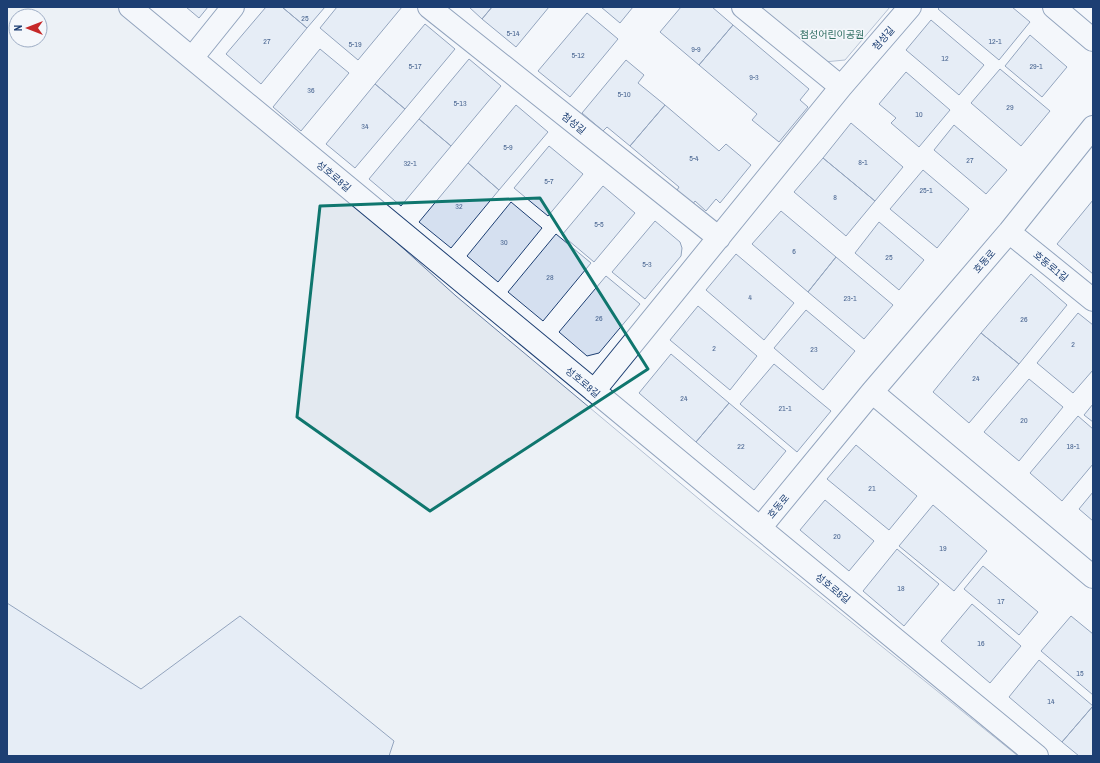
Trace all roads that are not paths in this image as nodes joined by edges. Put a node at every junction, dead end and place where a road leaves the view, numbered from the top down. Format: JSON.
{"nodes":[{"id":1,"x":130,"y":7,"type":"edge"},
{"id":2,"x":234,"y":7,"type":"edge"},
{"id":3,"x":429,"y":7,"type":"edge"},
{"id":4,"x":743,"y":7,"type":"edge"},
{"id":5,"x":910,"y":7,"type":"edge"},
{"id":6,"x":1054,"y":7,"type":"edge"},
{"id":7,"x":1093,"y":40,"type":"edge"},
{"id":8,"x":192,"y":58,"type":"junction"},
{"id":9,"x":841,"y":87,"type":"junction"},
{"id":10,"x":1093,"y":127,"type":"edge"},
{"id":11,"x":1009,"y":232,"type":"junction"},
{"id":12,"x":719,"y":238,"type":"junction"},
{"id":13,"x":1093,"y":300,"type":"edge"},
{"id":14,"x":594,"y":391,"type":"junction"},
{"id":15,"x":872,"y":392,"type":"junction"},
{"id":16,"x":760,"y":528,"type":"junction"},
{"id":17,"x":1093,"y":577,"type":"edge"},
{"id":18,"x":1037,"y":756,"type":"edge"}],
"edges":[{"from":1,"to":8,"type":"street","name":"성호로8길"},
{"from":2,"to":8,"type":"street"},
{"from":3,"to":12,"type":"street","name":"첨성길"},
{"from":4,"to":9,"type":"street"},
{"from":5,"to":9,"type":"street","name":"첨성길"},
{"from":6,"to":7,"type":"street"},
{"from":8,"to":14,"type":"street","name":"성호로8길"},
{"from":9,"to":12,"type":"street","name":"첨성길"},
{"from":10,"to":11,"type":"street","name":"호동로"},
{"from":11,"to":13,"type":"street","name":"호동로1길"},
{"from":11,"to":15,"type":"street","name":"호동로"},
{"from":12,"to":14,"type":"street","name":"첨성길"},
{"from":14,"to":16,"type":"street","name":"성호로8길"},
{"from":15,"to":16,"type":"street","name":"호동로"},
{"from":15,"to":17,"type":"street"},
{"from":16,"to":18,"type":"street","name":"성호로8길"}]}
